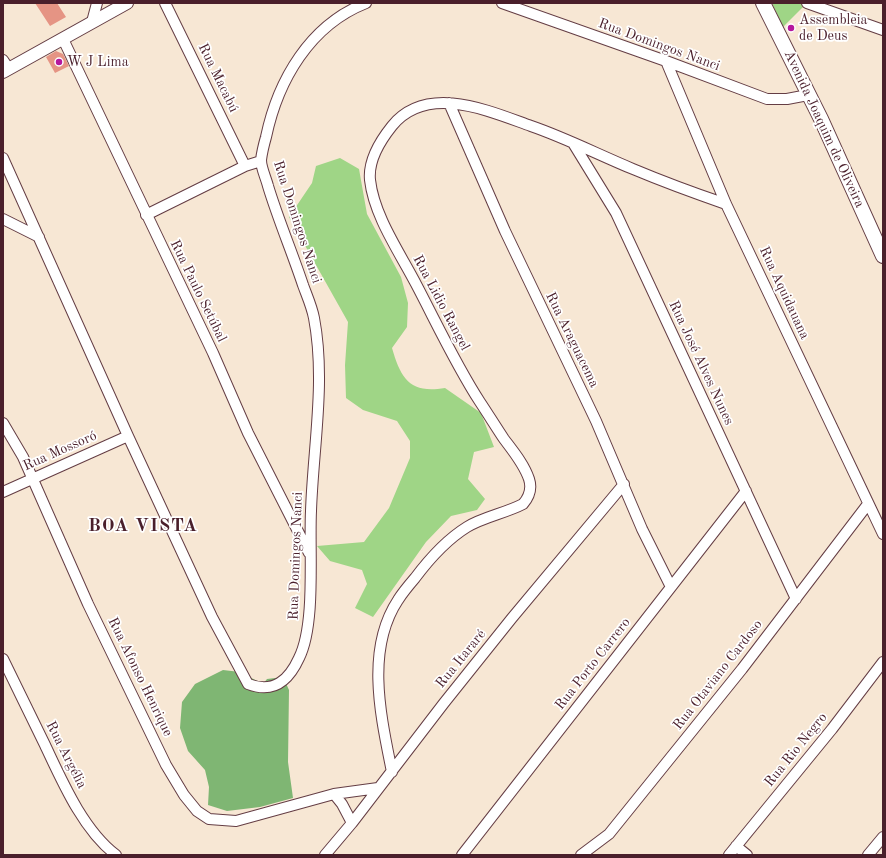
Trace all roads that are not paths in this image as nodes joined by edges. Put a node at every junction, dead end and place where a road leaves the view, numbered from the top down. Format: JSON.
{"nodes":[{"id":1,"x":97,"y":3,"type":"edge"},
{"id":2,"x":127,"y":3,"type":"edge"},
{"id":3,"x":165,"y":3,"type":"edge"},
{"id":4,"x":366,"y":3,"type":"edge"},
{"id":5,"x":502,"y":3,"type":"edge"},
{"id":6,"x":763,"y":3,"type":"edge"},
{"id":7,"x":807,"y":3,"type":"edge"},
{"id":8,"x":92,"y":22,"type":"junction"},
{"id":9,"x":883,"y":30,"type":"edge"},
{"id":10,"x":63,"y":39,"type":"junction"},
{"id":11,"x":666,"y":61,"type":"junction"},
{"id":12,"x":5,"y":67,"type":"edge"},
{"id":13,"x":808,"y":95,"type":"junction"},
{"id":14,"x":449,"y":103,"type":"junction"},
{"id":15,"x":573,"y":143,"type":"junction"},
{"id":16,"x":3,"y":158,"type":"edge"},
{"id":17,"x":261,"y":161,"type":"junction"},
{"id":18,"x":245,"y":166,"type":"junction"},
{"id":19,"x":726,"y":204,"type":"junction"},
{"id":20,"x":146,"y":214,"type":"junction"},
{"id":21,"x":3,"y":219,"type":"edge"},
{"id":22,"x":39,"y":237,"type":"junction"},
{"id":23,"x":883,"y":256,"type":"edge"},
{"id":24,"x":3,"y":423,"type":"edge"},
{"id":25,"x":128,"y":436,"type":"junction"},
{"id":26,"x":33,"y":479,"type":"junction"},
{"id":27,"x":624,"y":484,"type":"junction"},
{"id":28,"x":746,"y":490,"type":"junction"},
{"id":29,"x":3,"y":492,"type":"edge"},
{"id":30,"x":868,"y":504,"type":"junction"},
{"id":31,"x":883,"y":534,"type":"edge"},
{"id":32,"x":309,"y":554,"type":"junction"},
{"id":33,"x":671,"y":588,"type":"junction"},
{"id":34,"x":796,"y":599,"type":"junction"},
{"id":35,"x":3,"y":659,"type":"edge"},
{"id":36,"x":883,"y":662,"type":"edge"},
{"id":37,"x":392,"y":772,"type":"junction"},
{"id":38,"x":378,"y":788,"type":"junction"},
{"id":39,"x":334,"y":794,"type":"junction"},
{"id":40,"x":352,"y":823,"type":"junction"},
{"id":41,"x":883,"y":837,"type":"edge"},
{"id":42,"x":736,"y":846,"type":"junction"},
{"id":43,"x":116,"y":855,"type":"edge"},
{"id":44,"x":325,"y":855,"type":"edge"},
{"id":45,"x":462,"y":855,"type":"edge"},
{"id":46,"x":581,"y":855,"type":"edge"},
{"id":47,"x":729,"y":855,"type":"edge"},
{"id":48,"x":748,"y":855,"type":"edge"},
{"id":49,"x":868,"y":855,"type":"edge"}],
"edges":[{"from":1,"to":8,"type":"street"},
{"from":2,"to":8,"type":"street"},
{"from":3,"to":18,"type":"street","name":"Rua Macabú"},
{"from":4,"to":17,"type":"street","name":"Rua Domingos Nanci"},
{"from":5,"to":11,"type":"street","name":"Rua Domingos Nanci"},
{"from":6,"to":13,"type":"main road","name":"Avenida Joaquim de Oliveira"},
{"from":7,"to":9,"type":"street"},
{"from":8,"to":10,"type":"street"},
{"from":10,"to":12,"type":"street"},
{"from":10,"to":20,"type":"street","name":"Rua Paulo Setúbal"},
{"from":11,"to":13,"type":"street","name":"Rua Domingos Nanci"},
{"from":11,"to":19,"type":"street","name":"Rua Aquidauana"},
{"from":13,"to":23,"type":"main road","name":"Avenida Joaquim de Oliveira"},
{"from":14,"to":15,"type":"street","name":"Rua Lidio Rangel"},
{"from":14,"to":27,"type":"street","name":"Rua Araguacema"},
{"from":14,"to":37,"type":"street","name":"Rua Lidio Rangel"},
{"from":15,"to":19,"type":"street","name":"Rua Lidio Rangel"},
{"from":15,"to":28,"type":"street","name":"Rua José Alves Nunes"},
{"from":16,"to":22,"type":"street","name":"Rua Domingos Nanci"},
{"from":17,"to":18,"type":"street"},
{"from":17,"to":32,"type":"street","name":"Rua Domingos Nanci"},
{"from":18,"to":20,"type":"street"},
{"from":19,"to":30,"type":"street","name":"Rua Aquidauana"},
{"from":20,"to":32,"type":"street","name":"Rua Paulo Setúbal"},
{"from":21,"to":22,"type":"street"},
{"from":22,"to":25,"type":"street","name":"Rua Domingos Nanci"},
{"from":24,"to":26,"type":"street","name":"Rua Afonso Henrique"},
{"from":25,"to":26,"type":"street","name":"Rua Mossoró"},
{"from":25,"to":32,"type":"street","name":"Rua Domingos Nanci"},
{"from":26,"to":29,"type":"street","name":"Rua Mossoró"},
{"from":26,"to":39,"type":"street","name":"Rua Afonso Henrique"},
{"from":27,"to":33,"type":"street","name":"Rua Araguacema"},
{"from":27,"to":37,"type":"street","name":"Rua Itararé"},
{"from":28,"to":33,"type":"street","name":"Rua Porto Carrero"},
{"from":28,"to":34,"type":"street","name":"Rua José Alves Nunes"},
{"from":30,"to":31,"type":"street","name":"Rua Aquidauana"},
{"from":30,"to":34,"type":"street","name":"Rua Otaviano Cardoso"},
{"from":33,"to":45,"type":"street","name":"Rua Porto Carrero"},
{"from":34,"to":46,"type":"street","name":"Rua Otaviano Cardoso"},
{"from":35,"to":43,"type":"street","name":"Rua Argélia"},
{"from":36,"to":42,"type":"street","name":"Rua Rio Negro"},
{"from":37,"to":38,"type":"street","name":"Rua Itararé"},
{"from":38,"to":39,"type":"street","name":"Rua Afonso Henrique"},
{"from":38,"to":40,"type":"street","name":"Rua Itararé"},
{"from":39,"to":40,"type":"street"},
{"from":40,"to":44,"type":"street","name":"Rua Itararé"},
{"from":41,"to":49,"type":"street"},
{"from":42,"to":47,"type":"street","name":"Rua Rio Negro"},
{"from":42,"to":48,"type":"street"}]}
